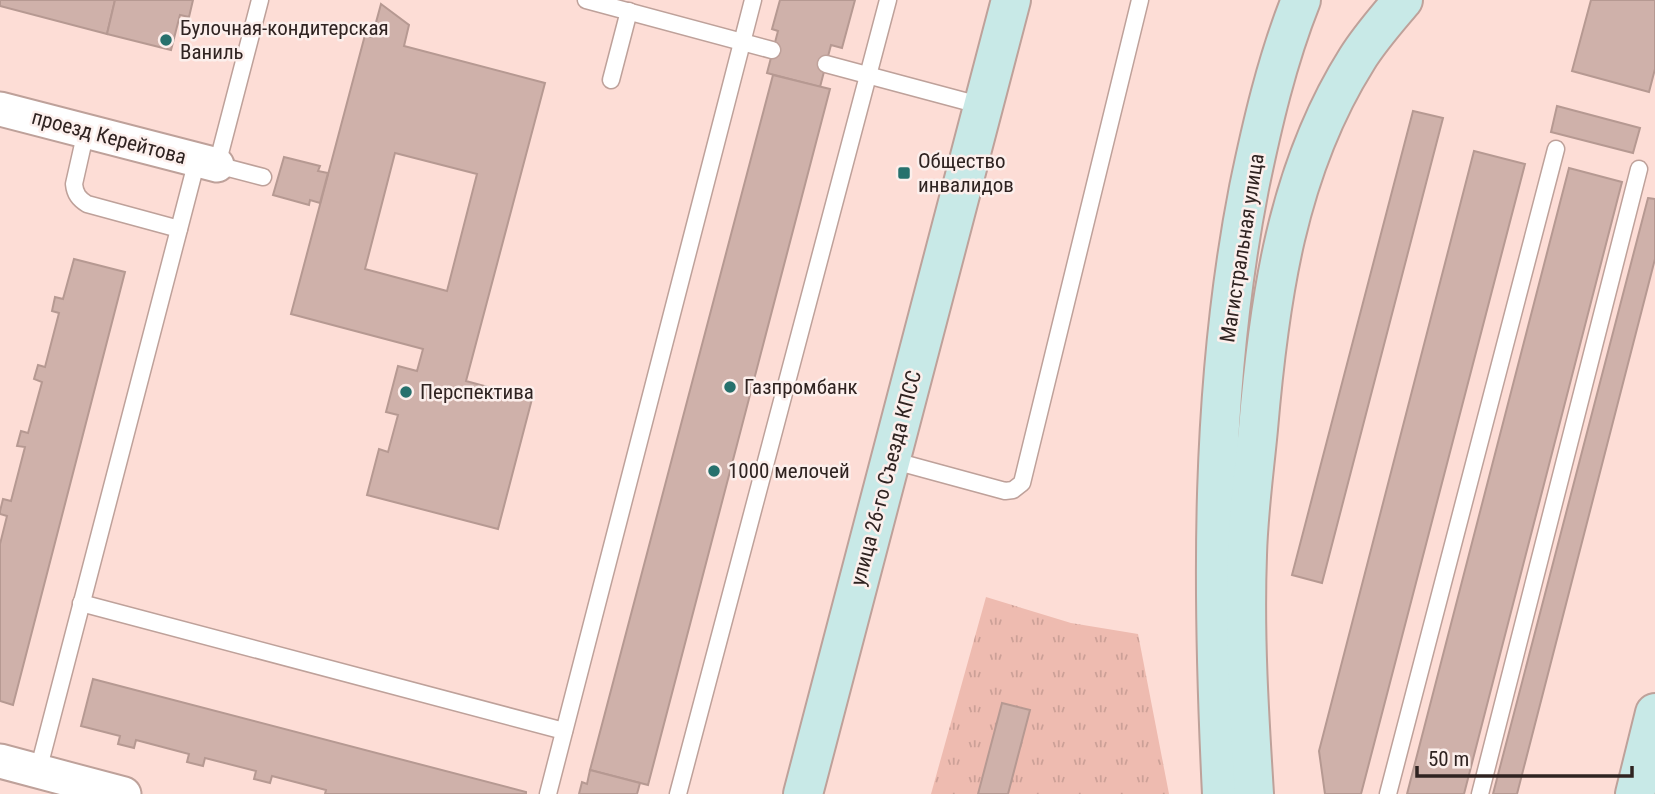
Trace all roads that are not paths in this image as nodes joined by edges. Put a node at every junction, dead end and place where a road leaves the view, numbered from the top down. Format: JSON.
{"nodes":[{"id":1,"x":260,"y":0,"type":"edge"},
{"id":2,"x":586,"y":0,"type":"edge"},
{"id":3,"x":752,"y":0,"type":"edge"},
{"id":4,"x":888,"y":0,"type":"edge"},
{"id":5,"x":1011,"y":0,"type":"edge"},
{"id":6,"x":1140,"y":0,"type":"edge"},
{"id":7,"x":1301,"y":0,"type":"edge"},
{"id":8,"x":1403,"y":0,"type":"edge"},
{"id":9,"x":629,"y":12,"type":"junction"},
{"id":10,"x":742,"y":42,"type":"junction"},
{"id":11,"x":772,"y":50,"type":"dead end"},
{"id":12,"x":826,"y":64,"type":"dead end"},
{"id":13,"x":869,"y":76,"type":"junction"},
{"id":14,"x":611,"y":80,"type":"dead end"},
{"id":15,"x":983,"y":106,"type":"junction"},
{"id":16,"x":0,"y":108,"type":"edge"},
{"id":17,"x":86,"y":131,"type":"junction"},
{"id":18,"x":1556,"y":149,"type":"dead end"},
{"id":19,"x":207,"y":163,"type":"junction"},
{"id":20,"x":1639,"y":169,"type":"dead end"},
{"id":21,"x":263,"y":177,"type":"dead end"},
{"id":22,"x":179,"y":229,"type":"junction"},
{"id":23,"x":891,"y":460,"type":"junction"},
{"id":24,"x":81,"y":603,"type":"junction"},
{"id":25,"x":1655,"y":713,"type":"edge"},
{"id":26,"x":564,"y":731,"type":"junction"},
{"id":27,"x":0,"y":761,"type":"edge"},
{"id":28,"x":38,"y":771,"type":"junction"},
{"id":29,"x":117,"y":793,"type":"edge"},
{"id":30,"x":548,"y":794,"type":"edge"},
{"id":31,"x":678,"y":794,"type":"edge"},
{"id":32,"x":803,"y":794,"type":"edge"},
{"id":33,"x":1222,"y":794,"type":"edge"},
{"id":34,"x":1254,"y":794,"type":"edge"},
{"id":35,"x":1388,"y":794,"type":"edge"},
{"id":36,"x":1480,"y":794,"type":"edge"},
{"id":37,"x":1635,"y":794,"type":"edge"}],
"edges":[{"from":1,"to":19,"type":"lane"},
{"from":2,"to":9,"type":"lane"},
{"from":3,"to":10,"type":"lane"},
{"from":4,"to":13,"type":"lane"},
{"from":5,"to":15,"type":"main road","name":"улица 26-го Съезда КПСС"},
{"from":6,"to":23,"type":"lane"},
{"from":7,"to":33,"type":"main road","name":"Магистральная улица"},
{"from":8,"to":34,"type":"main road","name":"Магистральная улица"},
{"from":9,"to":10,"type":"lane"},
{"from":9,"to":14,"type":"lane"},
{"from":10,"to":11,"type":"lane"},
{"from":10,"to":26,"type":"lane"},
{"from":12,"to":13,"type":"lane"},
{"from":13,"to":15,"type":"lane"},
{"from":13,"to":31,"type":"lane"},
{"from":15,"to":23,"type":"main road","name":"улица 26-го Съезда КПСС"},
{"from":16,"to":17,"type":"street","name":"проезд Керейтова"},
{"from":17,"to":19,"type":"street","name":"проезд Керейтова"},
{"from":17,"to":22,"type":"lane"},
{"from":18,"to":35,"type":"lane"},
{"from":19,"to":21,"type":"lane"},
{"from":19,"to":22,"type":"lane"},
{"from":20,"to":36,"type":"lane"},
{"from":22,"to":24,"type":"lane"},
{"from":23,"to":32,"type":"main road","name":"улица 26-го Съезда КПСС"},
{"from":24,"to":26,"type":"lane"},
{"from":24,"to":28,"type":"lane"},
{"from":25,"to":37,"type":"main road"},
{"from":26,"to":30,"type":"lane"},
{"from":27,"to":28,"type":"street"},
{"from":28,"to":29,"type":"street"}]}
